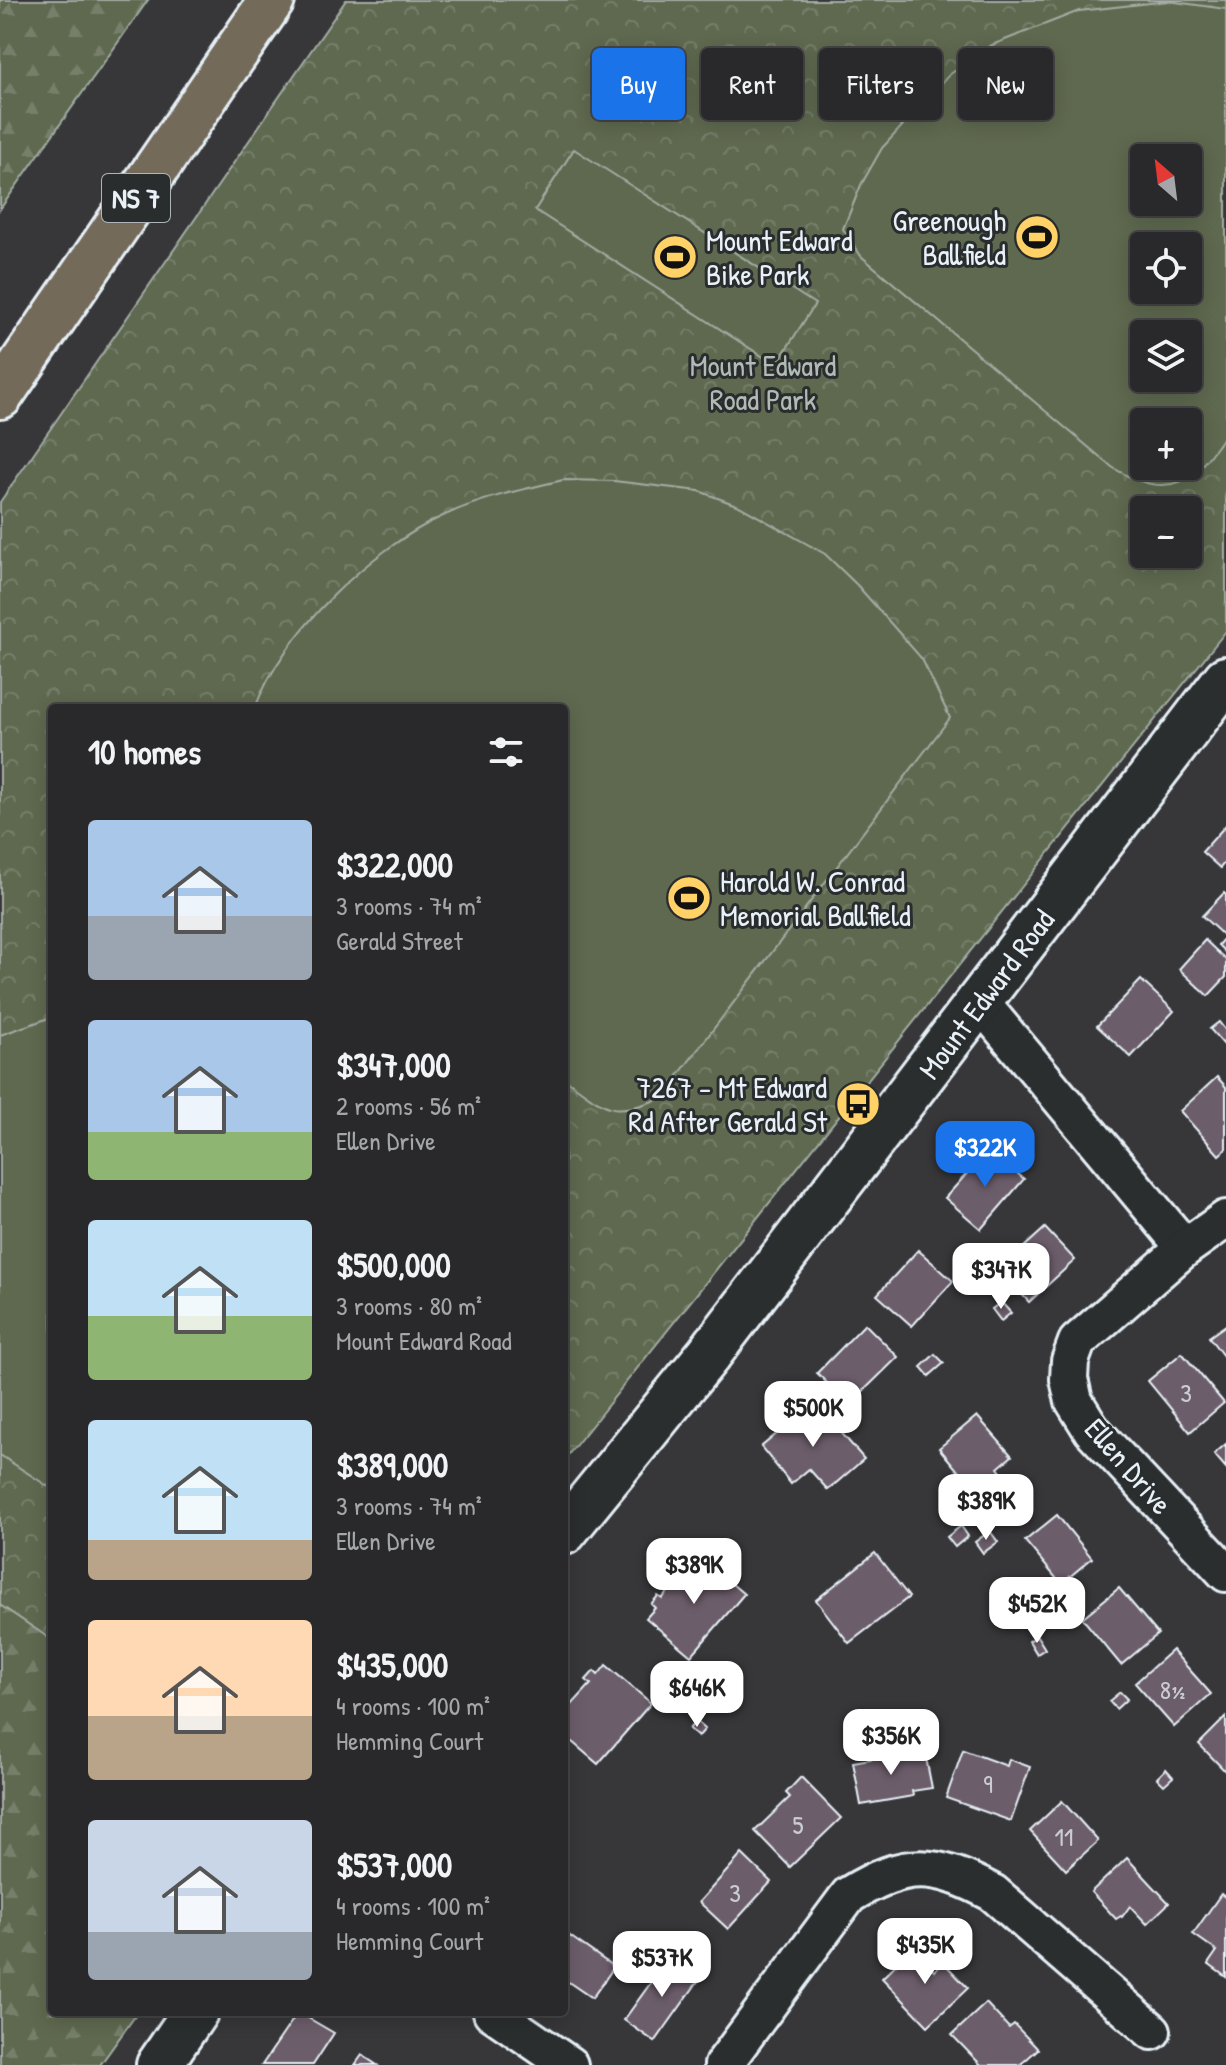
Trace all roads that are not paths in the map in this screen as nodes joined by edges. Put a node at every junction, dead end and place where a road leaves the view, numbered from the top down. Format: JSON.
{"nodes":[{"id":1,"x":272,"y":0,"type":"edge"},
{"id":2,"x":0,"y":396,"type":"edge"},
{"id":3,"x":1226,"y":679,"type":"edge"},
{"id":4,"x":980,"y":1002,"type":"junction"},
{"id":5,"x":1226,"y":1219,"type":"edge"},
{"id":6,"x":1185,"y":1248,"type":"junction"},
{"id":7,"x":568,"y":1527,"type":"edge"},
{"id":8,"x":1226,"y":1573,"type":"edge"},
{"id":9,"x":192,"y":2016,"type":"edge"},
{"id":10,"x":498,"y":2016,"type":"edge"},
{"id":11,"x":1152,"y":2031,"type":"dead end"},
{"id":12,"x":159,"y":2065,"type":"edge"},
{"id":13,"x":569,"y":2065,"type":"edge"},
{"id":14,"x":723,"y":2065,"type":"edge"}],
"edges":[{"from":1,"to":2,"type":"main road","number":"NS 7"},
{"from":3,"to":4,"type":"street","name":"Mount Edward Road"},
{"from":4,"to":6,"type":"street"},
{"from":4,"to":7,"type":"street","name":"Mount Edward Road"},
{"from":5,"to":6,"type":"street","name":"Ellen Drive"},
{"from":6,"to":8,"type":"street","name":"Ellen Drive"},
{"from":9,"to":12,"type":"street"},
{"from":10,"to":13,"type":"street"},
{"from":11,"to":14,"type":"street"}]}
